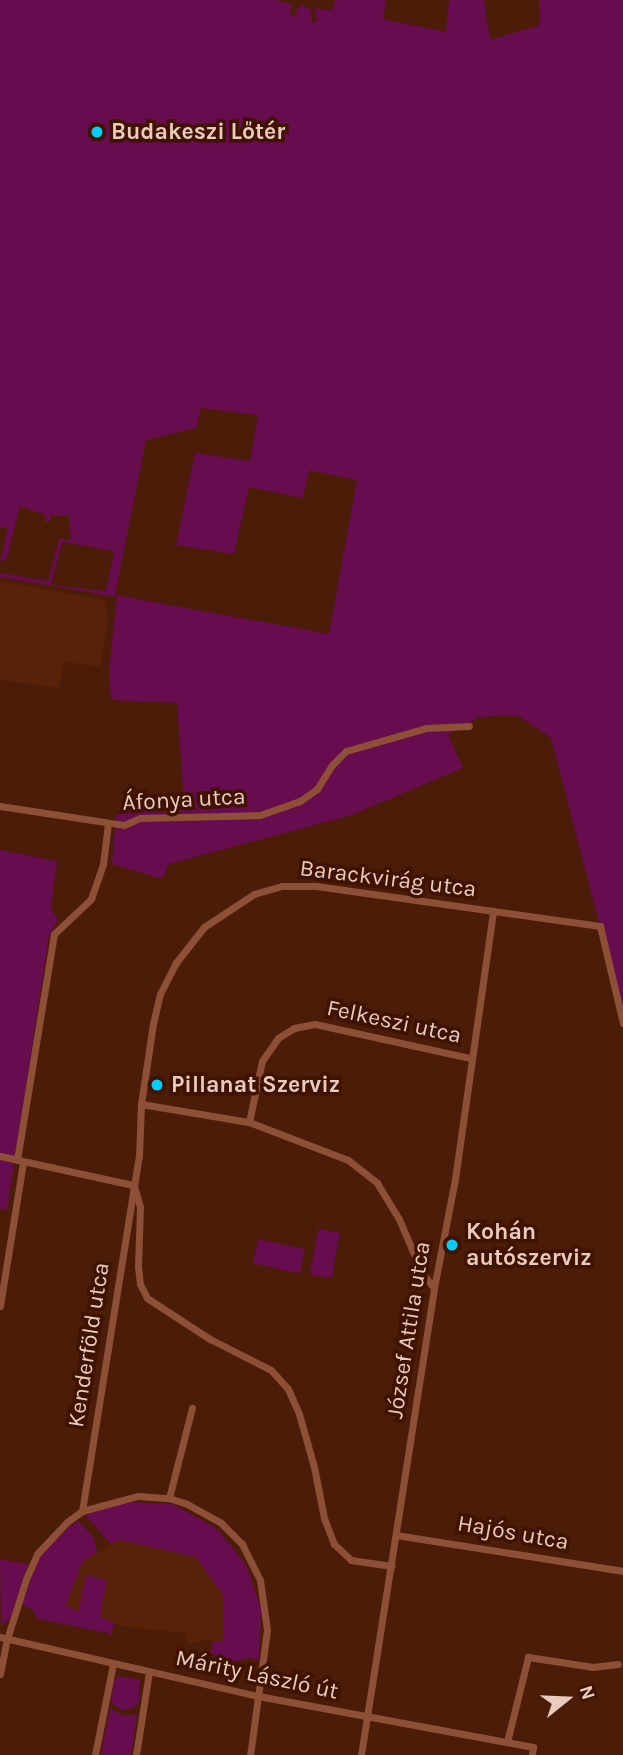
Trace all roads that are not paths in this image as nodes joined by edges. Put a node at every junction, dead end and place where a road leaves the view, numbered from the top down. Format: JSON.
{"nodes":[{"id":1,"x":469,"y":726,"type":"dead end"},
{"id":2,"x":0,"y":806,"type":"edge"},
{"id":3,"x":107,"y":823,"type":"junction"},
{"id":4,"x":493,"y":911,"type":"junction"},
{"id":5,"x":623,"y":1023,"type":"edge"},
{"id":6,"x":470,"y":1058,"type":"junction"},
{"id":7,"x":141,"y":1104,"type":"junction"},
{"id":8,"x":249,"y":1122,"type":"junction"},
{"id":9,"x":0,"y":1156,"type":"edge"},
{"id":10,"x":20,"y":1161,"type":"junction"},
{"id":11,"x":133,"y":1185,"type":"junction"},
{"id":12,"x":434,"y":1288,"type":"junction"},
{"id":13,"x":0,"y":1306,"type":"edge"},
{"id":14,"x":192,"y":1408,"type":"dead end"},
{"id":15,"x":169,"y":1498,"type":"junction"},
{"id":16,"x":82,"y":1511,"type":"junction"},
{"id":17,"x":396,"y":1535,"type":"junction"},
{"id":18,"x":392,"y":1566,"type":"junction"},
{"id":19,"x":623,"y":1571,"type":"edge"},
{"id":20,"x":4,"y":1638,"type":"edge"},
{"id":21,"x":113,"y":1664,"type":"junction"},
{"id":22,"x":618,"y":1664,"type":"dead end"},
{"id":23,"x":149,"y":1672,"type":"junction"},
{"id":24,"x":0,"y":1674,"type":"edge"},
{"id":25,"x":258,"y":1696,"type":"junction"},
{"id":26,"x":366,"y":1718,"type":"junction"},
{"id":27,"x":508,"y":1742,"type":"junction"},
{"id":28,"x":95,"y":1755,"type":"edge"},
{"id":29,"x":136,"y":1755,"type":"edge"},
{"id":30,"x":250,"y":1755,"type":"edge"},
{"id":31,"x":361,"y":1755,"type":"edge"},
{"id":32,"x":532,"y":1755,"type":"edge"}],
"edges":[{"from":1,"to":3,"type":"street","name":"Áfonya utca"},
{"from":2,"to":3,"type":"street","name":"Áfonya utca"},
{"from":3,"to":10,"type":"street"},
{"from":4,"to":5,"type":"street","name":"Barackvirág utca"},
{"from":4,"to":6,"type":"street","name":"József Attila utca"},
{"from":4,"to":7,"type":"street","name":"Barackvirág utca"},
{"from":6,"to":8,"type":"street","name":"Felkeszi utca"},
{"from":6,"to":12,"type":"street","name":"József Attila utca"},
{"from":7,"to":8,"type":"street"},
{"from":7,"to":11,"type":"street","name":"Barackvirág utca"},
{"from":8,"to":12,"type":"street"},
{"from":9,"to":10,"type":"street"},
{"from":10,"to":11,"type":"street"},
{"from":10,"to":13,"type":"street"},
{"from":11,"to":16,"type":"street","name":"Kenderföld utca"},
{"from":11,"to":18,"type":"street"},
{"from":12,"to":17,"type":"street","name":"József Attila utca"},
{"from":14,"to":15,"type":"street"},
{"from":15,"to":16,"type":"street"},
{"from":15,"to":25,"type":"street"},
{"from":16,"to":20,"type":"street"},
{"from":17,"to":18,"type":"street","name":"József Attila utca"},
{"from":17,"to":19,"type":"street","name":"Hajós utca"},
{"from":18,"to":26,"type":"street","name":"József Attila utca"},
{"from":20,"to":21,"type":"street","name":"Márity László út"},
{"from":20,"to":24,"type":"street"},
{"from":21,"to":23,"type":"street","name":"Márity László út"},
{"from":21,"to":28,"type":"street"},
{"from":22,"to":27,"type":"street"},
{"from":23,"to":25,"type":"street","name":"Márity László út"},
{"from":23,"to":29,"type":"street"},
{"from":25,"to":26,"type":"street","name":"Márity László út"},
{"from":25,"to":30,"type":"street"},
{"from":26,"to":27,"type":"street","name":"Márity László út"},
{"from":26,"to":31,"type":"street","name":"József Attila utca"},
{"from":27,"to":32,"type":"street","name":"Márity László út"}]}
